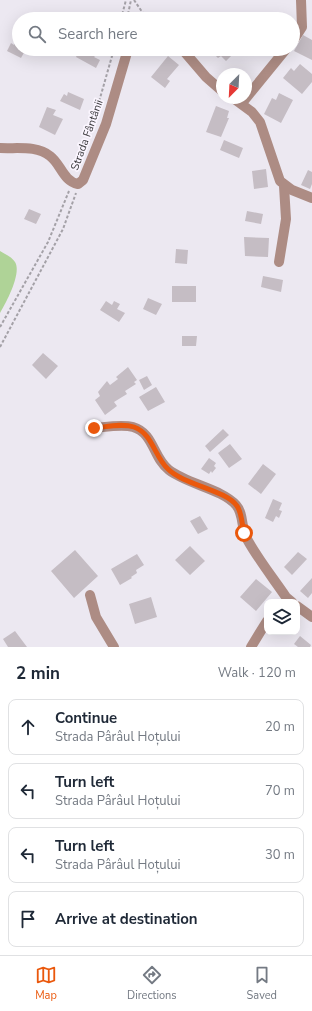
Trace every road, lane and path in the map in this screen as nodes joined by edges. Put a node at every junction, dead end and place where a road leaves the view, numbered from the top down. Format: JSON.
{"nodes":[{"id":1,"x":126,"y":0,"type":"edge"},
{"id":2,"x":131,"y":0,"type":"edge"},
{"id":3,"x":134,"y":0,"type":"edge"},
{"id":4,"x":301,"y":0,"type":"edge"},
{"id":5,"x":123,"y":12,"type":"edge"},
{"id":6,"x":128,"y":12,"type":"edge"},
{"id":7,"x":142,"y":12,"type":"edge"},
{"id":8,"x":300,"y":30,"type":"edge"},
{"id":9,"x":112,"y":56,"type":"edge"},
{"id":10,"x":126,"y":56,"type":"edge"},
{"id":11,"x":188,"y":56,"type":"edge"},
{"id":12,"x":280,"y":56,"type":"edge"},
{"id":13,"x":216,"y":86,"type":"edge"},
{"id":14,"x":252,"y":86,"type":"edge"},
{"id":15,"x":241,"y":104,"type":"edge"},
{"id":16,"x":90,"y":132,"type":"dead end"},
{"id":17,"x":0,"y":148,"type":"edge"},
{"id":18,"x":75,"y":184,"type":"junction"},
{"id":19,"x":284,"y":186,"type":"junction"},
{"id":20,"x":312,"y":198,"type":"edge"},
{"id":21,"x":279,"y":262,"type":"dead end"},
{"id":22,"x":0,"y":327,"type":"edge"},
{"id":23,"x":0,"y":347,"type":"edge"},
{"id":24,"x":94,"y":428,"type":"dead end"},
{"id":25,"x":90,"y":595,"type":"dead end"},
{"id":26,"x":285,"y":599,"type":"edge"},
{"id":27,"x":300,"y":608,"type":"edge"},
{"id":28,"x":312,"y":617,"type":"edge"},
{"id":29,"x":264,"y":626,"type":"edge"},
{"id":30,"x":114,"y":647,"type":"edge"},
{"id":31,"x":252,"y":647,"type":"edge"}],
"edges":[{"from":1,"to":5,"type":"path"},
{"from":2,"to":6,"type":"path"},
{"from":3,"to":7,"type":"path"},
{"from":4,"to":8,"type":"street"},
{"from":9,"to":16,"type":"path"},
{"from":10,"to":18,"type":"street","name":"Strada Fântânii"},
{"from":11,"to":13,"type":"street"},
{"from":12,"to":14,"type":"street"},
{"from":15,"to":19,"type":"street"},
{"from":17,"to":18,"type":"street","name":"Strada Fântânii"},
{"from":18,"to":22,"type":"path"},
{"from":18,"to":23,"type":"path"},
{"from":19,"to":20,"type":"street"},
{"from":19,"to":21,"type":"street"},
{"from":24,"to":26,"type":"street"},
{"from":25,"to":30,"type":"street"},
{"from":27,"to":28,"type":"street"},
{"from":29,"to":31,"type":"street"}]}
